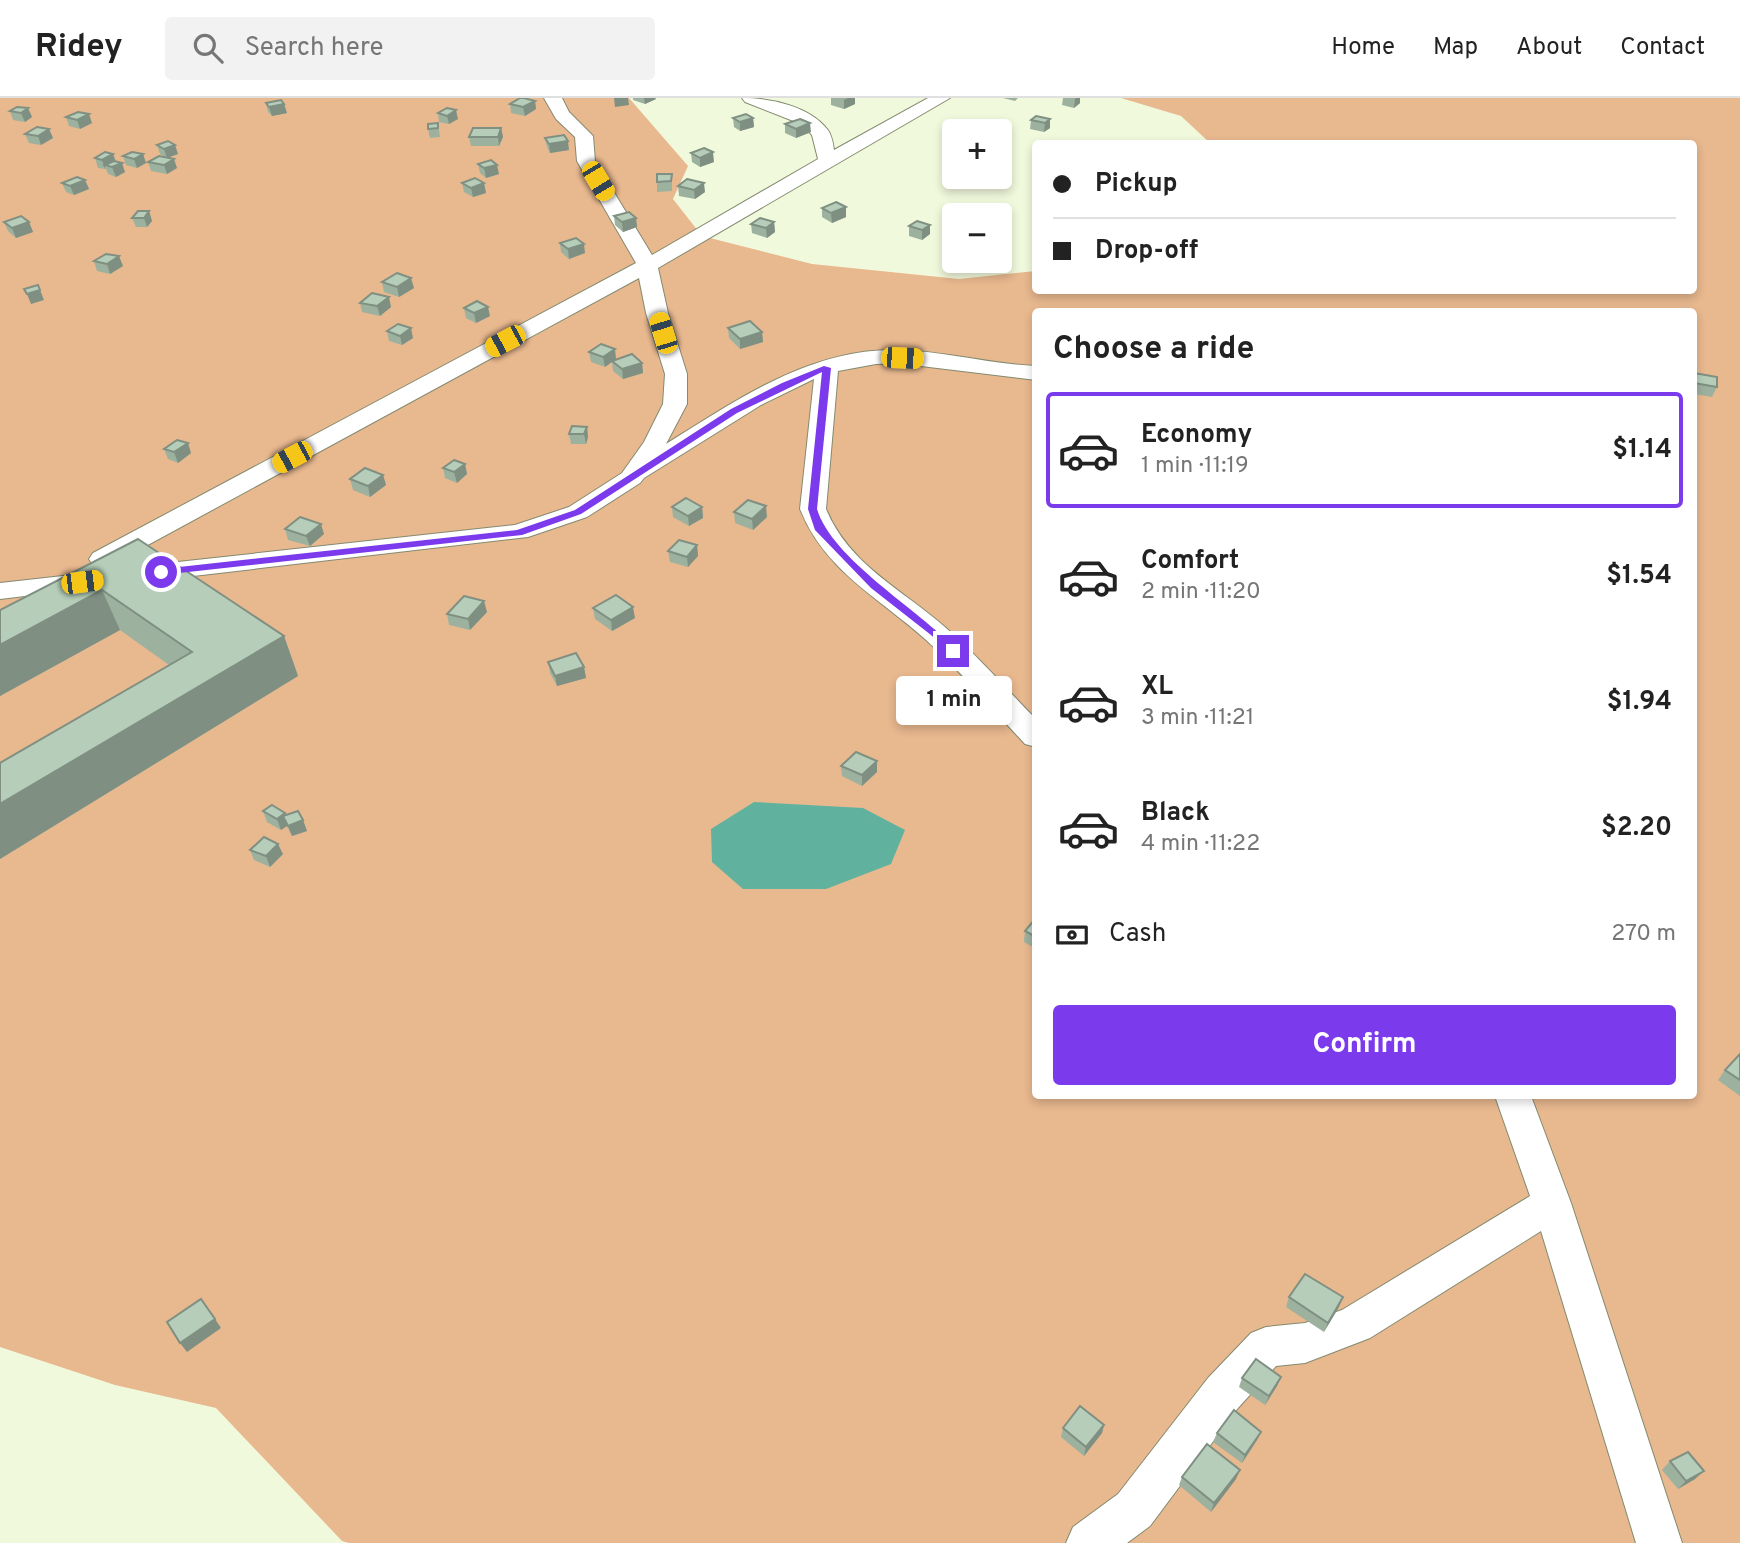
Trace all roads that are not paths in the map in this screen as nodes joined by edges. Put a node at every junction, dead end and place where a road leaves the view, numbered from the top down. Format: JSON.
{"nodes":[{"id":1,"x":553,"y":98,"type":"edge"},
{"id":2,"x":751,"y":98,"type":"edge"},
{"id":3,"x":941,"y":98,"type":"edge"},
{"id":4,"x":828,"y":161,"type":"junction"},
{"id":5,"x":647,"y":264,"type":"junction"},
{"id":6,"x":827,"y":368,"type":"junction"},
{"id":7,"x":1032,"y":372,"type":"edge"},
{"id":8,"x":631,"y":478,"type":"junction"},
{"id":9,"x":55,"y":585,"type":"junction"},
{"id":10,"x":6,"y":600,"type":"edge"},
{"id":11,"x":1032,"y":733,"type":"edge"},
{"id":12,"x":1514,"y":1099,"type":"edge"},
{"id":13,"x":1552,"y":1203,"type":"junction"},
{"id":14,"x":1089,"y":1543,"type":"edge"},
{"id":15,"x":1659,"y":1543,"type":"edge"}],
"edges":[{"from":1,"to":5,"type":"street"},
{"from":2,"to":4,"type":"street"},
{"from":3,"to":4,"type":"street"},
{"from":4,"to":5,"type":"street"},
{"from":5,"to":8,"type":"street"},
{"from":5,"to":9,"type":"street"},
{"from":6,"to":7,"type":"street"},
{"from":6,"to":8,"type":"street"},
{"from":6,"to":11,"type":"street"},
{"from":8,"to":9,"type":"street"},
{"from":9,"to":10,"type":"street"},
{"from":12,"to":13,"type":"street"},
{"from":13,"to":14,"type":"street"},
{"from":13,"to":15,"type":"street"}]}
